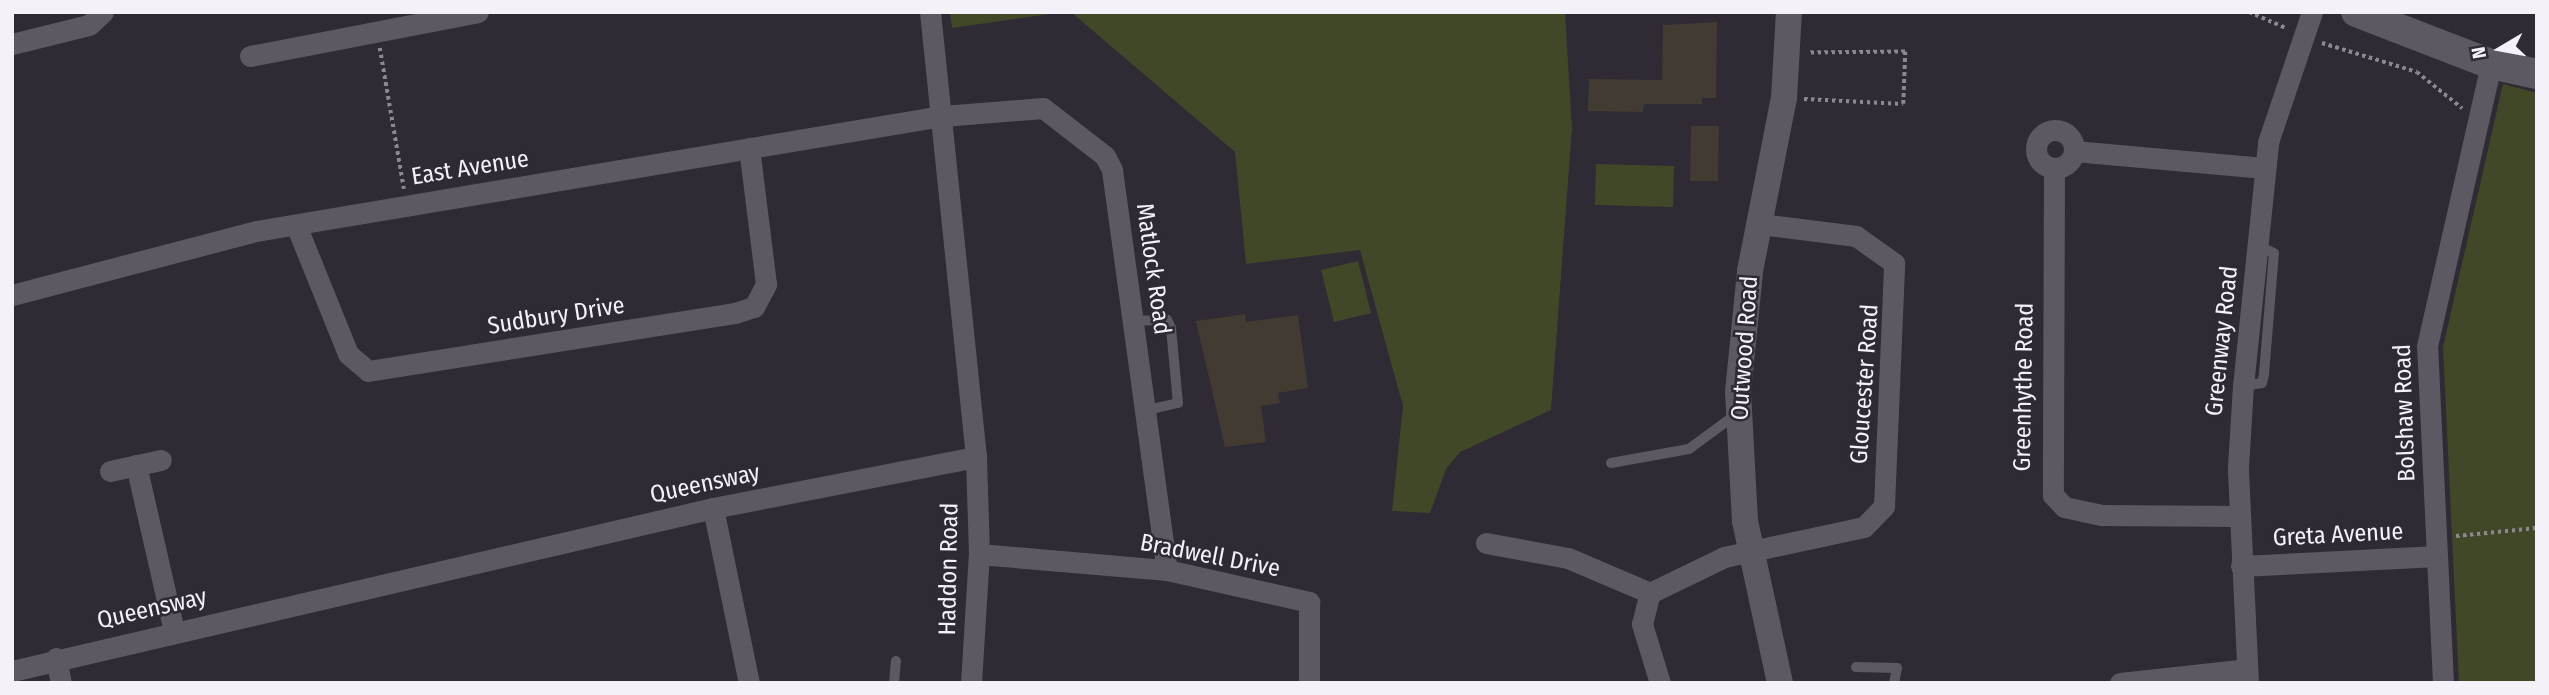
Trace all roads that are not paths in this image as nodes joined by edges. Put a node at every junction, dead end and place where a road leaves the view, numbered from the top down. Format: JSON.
{"nodes":[{"id":1,"x":103,"y":12,"type":"edge"},
{"id":2,"x":478,"y":12,"type":"edge"},
{"id":3,"x":930,"y":12,"type":"edge"},
{"id":4,"x":1789,"y":12,"type":"edge"},
{"id":5,"x":2312,"y":12,"type":"edge"},
{"id":6,"x":2356,"y":12,"type":"edge"},
{"id":7,"x":376,"y":21,"type":"edge"},
{"id":8,"x":12,"y":44,"type":"edge"},
{"id":9,"x":250,"y":56,"type":"dead end"},
{"id":10,"x":2490,"y":64,"type":"junction"},
{"id":11,"x":2537,"y":74,"type":"edge"},
{"id":12,"x":942,"y":116,"type":"junction"},
{"id":13,"x":749,"y":148,"type":"junction"},
{"id":14,"x":2074,"y":151,"type":"junction"},
{"id":15,"x":2264,"y":168,"type":"junction"},
{"id":16,"x":2054,"y":169,"type":"junction"},
{"id":17,"x":1761,"y":224,"type":"junction"},
{"id":18,"x":296,"y":225,"type":"junction"},
{"id":19,"x":12,"y":295,"type":"edge"},
{"id":20,"x":1142,"y":320,"type":"junction"},
{"id":21,"x":1156,"y":409,"type":"junction"},
{"id":22,"x":1738,"y":413,"type":"junction"},
{"id":23,"x":976,"y":457,"type":"junction"},
{"id":24,"x":161,"y":460,"type":"dead end"},
{"id":25,"x":1611,"y":463,"type":"dead end"},
{"id":26,"x":135,"y":466,"type":"junction"},
{"id":27,"x":110,"y":471,"type":"dead end"},
{"id":28,"x":713,"y":508,"type":"junction"},
{"id":29,"x":2240,"y":516,"type":"junction"},
{"id":30,"x":1486,"y":543,"type":"dead end"},
{"id":31,"x":2436,"y":547,"type":"junction"},
{"id":32,"x":1751,"y":552,"type":"junction"},
{"id":33,"x":979,"y":554,"type":"junction"},
{"id":34,"x":2241,"y":566,"type":"junction"},
{"id":35,"x":1167,"y":570,"type":"junction"},
{"id":36,"x":1650,"y":593,"type":"junction"},
{"id":37,"x":174,"y":631,"type":"junction"},
{"id":38,"x":56,"y":658,"type":"junction"},
{"id":39,"x":896,"y":661,"type":"dead end"},
{"id":40,"x":1856,"y":667,"type":"dead end"},
{"id":41,"x":12,"y":671,"type":"edge"},
{"id":42,"x":2247,"y":676,"type":"edge"},
{"id":43,"x":61,"y":683,"type":"edge"},
{"id":44,"x":749,"y":683,"type":"edge"},
{"id":45,"x":894,"y":683,"type":"edge"},
{"id":46,"x":971,"y":683,"type":"edge"},
{"id":47,"x":1309,"y":683,"type":"edge"},
{"id":48,"x":1660,"y":683,"type":"edge"},
{"id":49,"x":1780,"y":683,"type":"edge"},
{"id":50,"x":1894,"y":683,"type":"edge"},
{"id":51,"x":2120,"y":683,"type":"edge"},
{"id":52,"x":2443,"y":683,"type":"edge"}],
"edges":[{"from":1,"to":8,"type":"street"},
{"from":2,"to":7,"type":"street"},
{"from":3,"to":12,"type":"street"},
{"from":4,"to":17,"type":"street","name":"Outwood Road"},
{"from":5,"to":15,"type":"street","name":"Greenway Road"},
{"from":6,"to":10,"type":"main road"},
{"from":7,"to":9,"type":"street"},
{"from":10,"to":11,"type":"main road"},
{"from":10,"to":31,"type":"street","name":"Bolshaw Road"},
{"from":12,"to":13,"type":"street","name":"East Avenue"},
{"from":12,"to":20,"type":"street","name":"Matlock Road"},
{"from":12,"to":23,"type":"street"},
{"from":13,"to":18,"type":"street","name":"East Avenue"},
{"from":13,"to":18,"type":"street","name":"Sudbury Drive"},
{"from":14,"to":15,"type":"street"},
{"from":14,"to":16,"type":"street"},
{"from":14,"to":16,"type":"street"},
{"from":15,"to":29,"type":"street","name":"Greenway Road"},
{"from":16,"to":29,"type":"street","name":"Greenhythe Road"},
{"from":17,"to":22,"type":"street","name":"Outwood Road"},
{"from":17,"to":32,"type":"street","name":"Gloucester Road"},
{"from":18,"to":19,"type":"street","name":"East Avenue"},
{"from":20,"to":21,"type":"street","name":"Matlock Road"},
{"from":20,"to":21,"type":"lane"},
{"from":21,"to":35,"type":"street","name":"Matlock Road"},
{"from":22,"to":25,"type":"lane"},
{"from":22,"to":32,"type":"street","name":"Outwood Road"},
{"from":23,"to":28,"type":"street","name":"Queensway"},
{"from":23,"to":33,"type":"street","name":"Haddon Road"},
{"from":24,"to":26,"type":"street"},
{"from":26,"to":27,"type":"street"},
{"from":26,"to":37,"type":"street"},
{"from":28,"to":37,"type":"street","name":"Queensway"},
{"from":28,"to":44,"type":"street"},
{"from":29,"to":34,"type":"street","name":"Greenway Road"},
{"from":30,"to":36,"type":"street"},
{"from":31,"to":34,"type":"street","name":"Greta Avenue"},
{"from":31,"to":52,"type":"street","name":"Bolshaw Road"},
{"from":32,"to":36,"type":"street","name":"Gloucester Road"},
{"from":32,"to":49,"type":"street","name":"Outwood Road"},
{"from":33,"to":35,"type":"street","name":"Bradwell Drive"},
{"from":33,"to":46,"type":"street","name":"Haddon Road"},
{"from":34,"to":42,"type":"street","name":"Greenway Road"},
{"from":35,"to":47,"type":"street","name":"Bradwell Drive"},
{"from":36,"to":48,"type":"street"},
{"from":37,"to":38,"type":"street","name":"Queensway"},
{"from":38,"to":41,"type":"street","name":"Queensway"},
{"from":38,"to":43,"type":"street"},
{"from":39,"to":45,"type":"lane"},
{"from":40,"to":50,"type":"lane"},
{"from":42,"to":51,"type":"street"}]}
